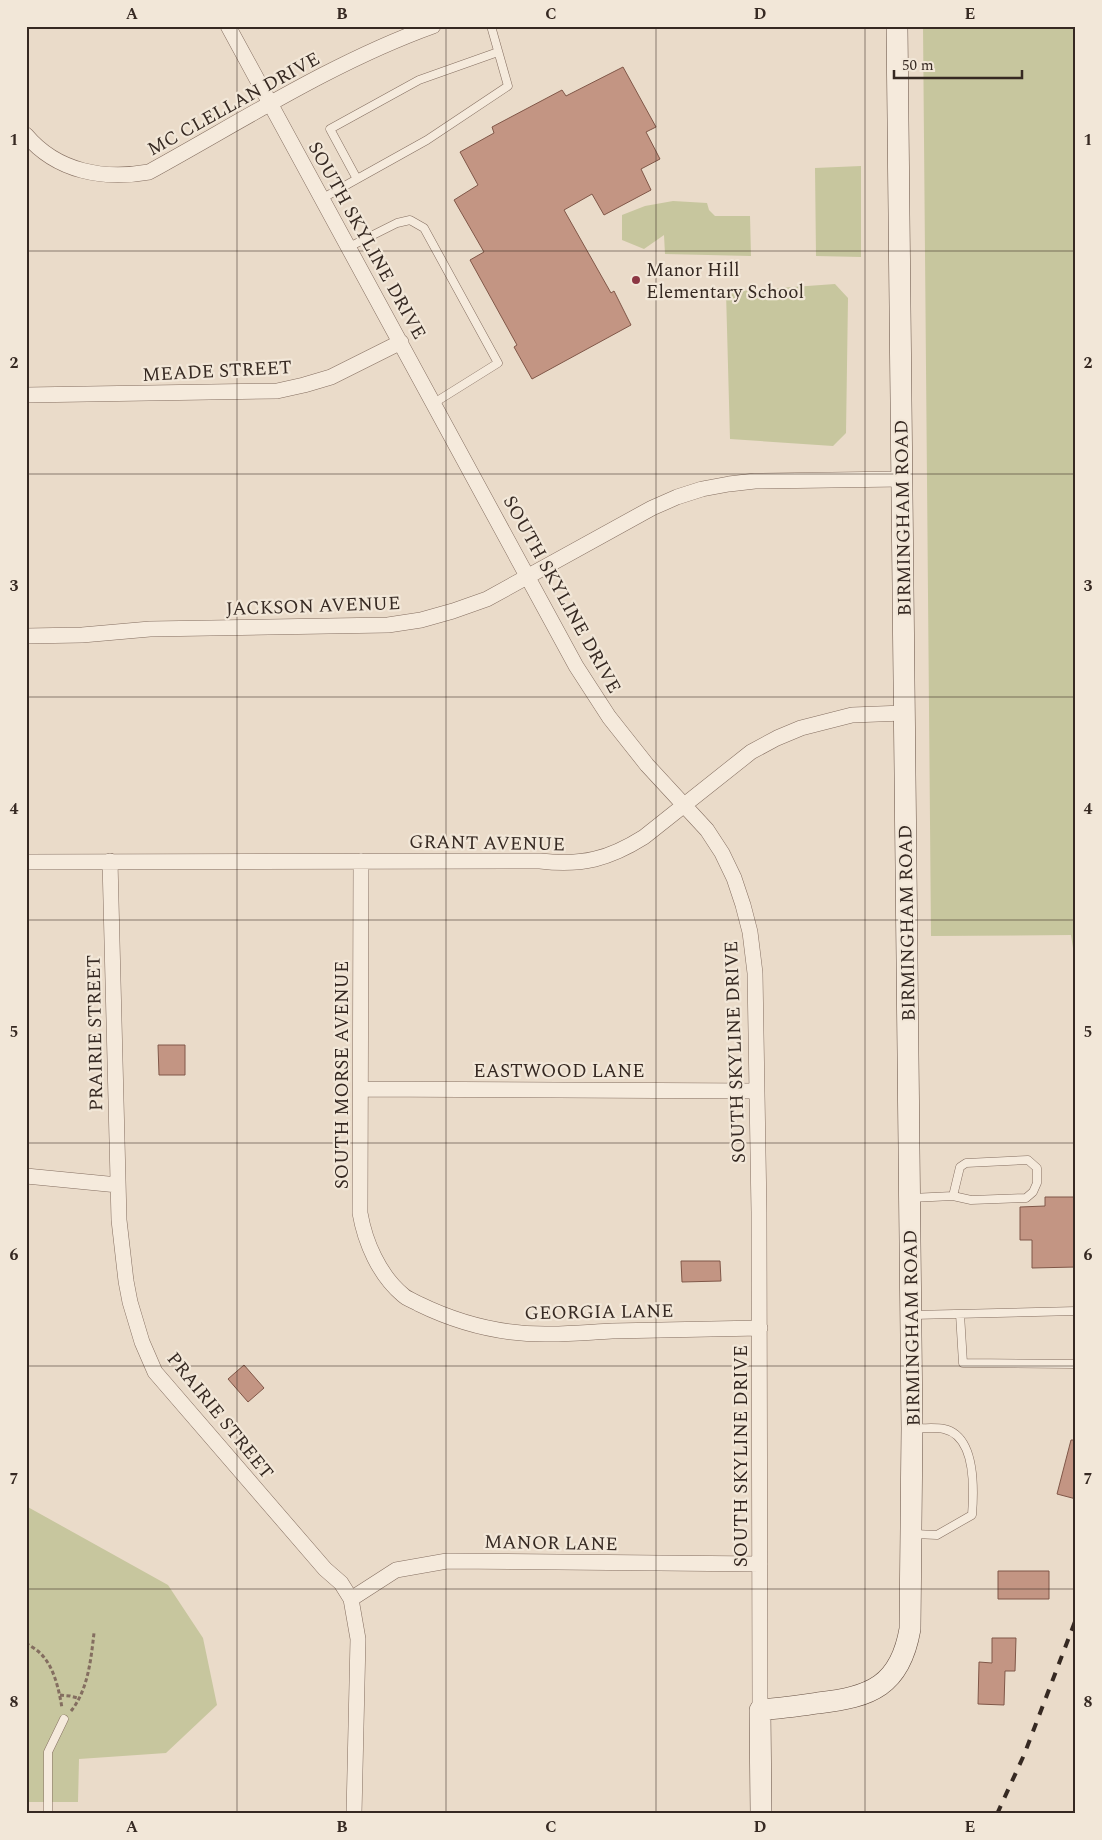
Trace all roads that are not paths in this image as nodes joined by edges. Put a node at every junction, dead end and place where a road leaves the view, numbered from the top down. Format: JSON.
{"nodes":[{"id":1,"x":228,"y":26,"type":"edge"},
{"id":2,"x":433,"y":26,"type":"edge"},
{"id":3,"x":491,"y":26,"type":"edge"},
{"id":4,"x":896,"y":26,"type":"edge"},
{"id":5,"x":498,"y":52,"type":"junction"},
{"id":6,"x":271,"y":104,"type":"junction"},
{"id":7,"x":26,"y":135,"type":"edge"},
{"id":8,"x":357,"y":179,"type":"junction"},
{"id":9,"x":323,"y":198,"type":"junction"},
{"id":10,"x":349,"y":247,"type":"junction"},
{"id":11,"x":401,"y":342,"type":"junction"},
{"id":12,"x":26,"y":395,"type":"edge"},
{"id":13,"x":434,"y":403,"type":"junction"},
{"id":14,"x":902,"y":479,"type":"junction"},
{"id":15,"x":528,"y":577,"type":"junction"},
{"id":16,"x":26,"y":636,"type":"edge"},
{"id":17,"x":904,"y":714,"type":"junction"},
{"id":18,"x":684,"y":805,"type":"junction"},
{"id":19,"x":110,"y":861,"type":"junction"},
{"id":20,"x":362,"y":861,"type":"junction"},
{"id":21,"x":26,"y":862,"type":"edge"},
{"id":22,"x":361,"y":1089,"type":"junction"},
{"id":23,"x":757,"y":1091,"type":"junction"},
{"id":24,"x":26,"y":1176,"type":"edge"},
{"id":25,"x":118,"y":1184,"type":"junction"},
{"id":26,"x":953,"y":1196,"type":"junction"},
{"id":27,"x":909,"y":1198,"type":"junction"},
{"id":28,"x":391,"y":1282,"type":"joint"},
{"id":29,"x":1076,"y":1311,"type":"edge"},
{"id":30,"x":960,"y":1314,"type":"junction"},
{"id":31,"x":911,"y":1315,"type":"junction"},
{"id":32,"x":760,"y":1328,"type":"junction"},
{"id":33,"x":1076,"y":1364,"type":"edge"},
{"id":34,"x":912,"y":1428,"type":"junction"},
{"id":35,"x":912,"y":1534,"type":"junction"},
{"id":36,"x":760,"y":1564,"type":"junction"},
{"id":37,"x":351,"y":1599,"type":"junction"},
{"id":38,"x":760,"y":1710,"type":"junction"},
{"id":39,"x":64,"y":1719,"type":"road end"},
{"id":40,"x":48,"y":1814,"type":"edge"},
{"id":41,"x":354,"y":1814,"type":"edge"},
{"id":42,"x":760,"y":1814,"type":"edge"}],
"edges":[{"from":1,"to":6,"type":"street","name":"SOUTH SKYLINE DRIVE"},
{"from":2,"to":6,"type":"street","name":"MC CLELLAN DRIVE"},
{"from":3,"to":5,"type":"lane"},
{"from":4,"to":14,"type":"street","name":"BIRMINGHAM ROAD"},
{"from":5,"to":8,"type":"lane"},
{"from":5,"to":8,"type":"lane"},
{"from":6,"to":7,"type":"street","name":"MC CLELLAN DRIVE"},
{"from":6,"to":9,"type":"street","name":"SOUTH SKYLINE DRIVE"},
{"from":8,"to":9,"type":"lane"},
{"from":9,"to":10,"type":"street","name":"SOUTH SKYLINE DRIVE"},
{"from":10,"to":11,"type":"street","name":"SOUTH SKYLINE DRIVE"},
{"from":10,"to":13,"type":"lane"},
{"from":11,"to":12,"type":"street","name":"MEADE STREET"},
{"from":11,"to":13,"type":"street","name":"SOUTH SKYLINE DRIVE"},
{"from":13,"to":15,"type":"street","name":"SOUTH SKYLINE DRIVE"},
{"from":14,"to":15,"type":"street","name":"JACKSON AVENUE"},
{"from":14,"to":17,"type":"street","name":"BIRMINGHAM ROAD"},
{"from":15,"to":16,"type":"street","name":"JACKSON AVENUE"},
{"from":15,"to":18,"type":"street","name":"SOUTH SKYLINE DRIVE"},
{"from":17,"to":18,"type":"street","name":"GRANT AVENUE"},
{"from":17,"to":27,"type":"street","name":"BIRMINGHAM ROAD"},
{"from":18,"to":20,"type":"street","name":"GRANT AVENUE"},
{"from":18,"to":23,"type":"street","name":"SOUTH SKYLINE DRIVE"},
{"from":19,"to":20,"type":"street","name":"GRANT AVENUE"},
{"from":19,"to":21,"type":"street","name":"GRANT AVENUE"},
{"from":19,"to":25,"type":"street","name":"PRAIRIE STREET"},
{"from":20,"to":22,"type":"street","name":"SOUTH MORSE AVENUE"},
{"from":22,"to":23,"type":"street","name":"EASTWOOD LANE"},
{"from":22,"to":28,"type":"street","name":"SOUTH MORSE AVENUE"},
{"from":23,"to":32,"type":"street","name":"SOUTH SKYLINE DRIVE"},
{"from":24,"to":25,"type":"street"},
{"from":25,"to":37,"type":"street","name":"PRAIRIE STREET"},
{"from":26,"to":26,"type":"lane"},
{"from":26,"to":27,"type":"lane"},
{"from":27,"to":31,"type":"street","name":"BIRMINGHAM ROAD"},
{"from":28,"to":32,"type":"street","name":"GEORGIA LANE"},
{"from":29,"to":30,"type":"lane"},
{"from":30,"to":31,"type":"lane"},
{"from":30,"to":33,"type":"lane"},
{"from":31,"to":34,"type":"street","name":"BIRMINGHAM ROAD"},
{"from":32,"to":36,"type":"street","name":"SOUTH SKYLINE DRIVE"},
{"from":34,"to":35,"type":"street","name":"BIRMINGHAM ROAD"},
{"from":34,"to":35,"type":"lane"},
{"from":35,"to":38,"type":"street","name":"BIRMINGHAM ROAD"},
{"from":36,"to":37,"type":"street","name":"MANOR LANE"},
{"from":36,"to":38,"type":"street","name":"SOUTH SKYLINE DRIVE"},
{"from":37,"to":41,"type":"street","name":"PRAIRIE STREET"},
{"from":38,"to":42,"type":"street"},
{"from":39,"to":40,"type":"lane"}]}
